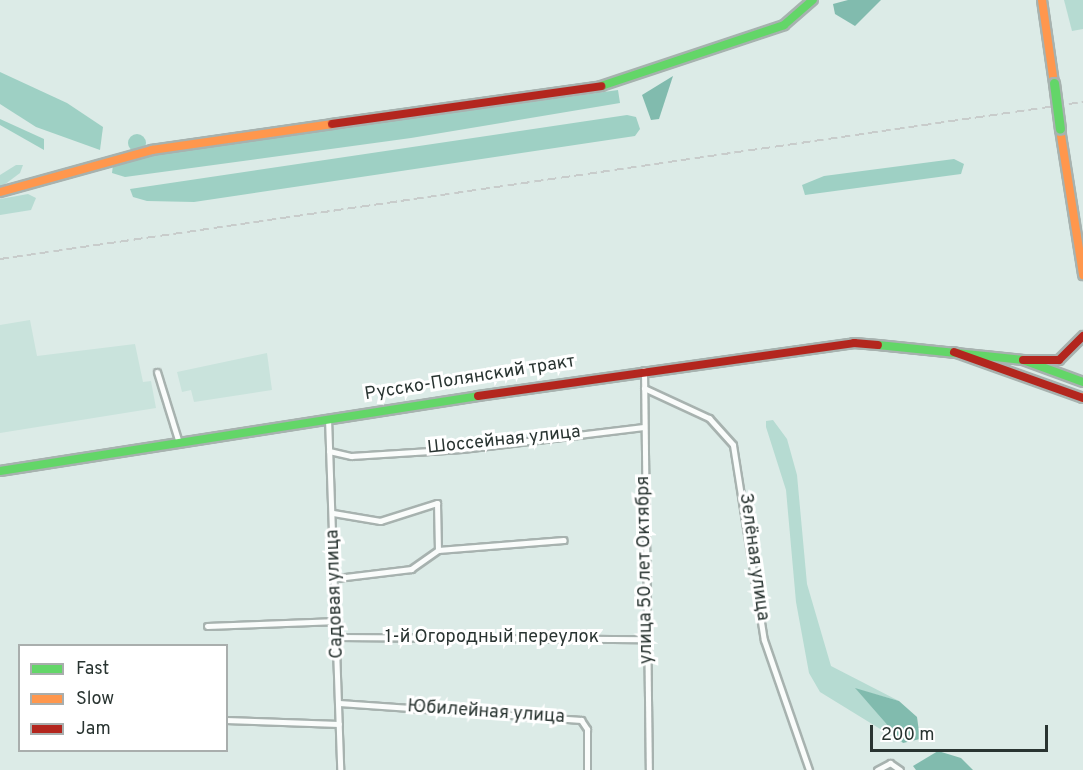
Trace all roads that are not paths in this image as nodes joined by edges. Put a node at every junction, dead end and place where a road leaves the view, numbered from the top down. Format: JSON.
{"nodes":[{"id":1,"x":813,"y":0,"type":"edge"},
{"id":2,"x":1042,"y":0,"type":"edge"},
{"id":3,"x":0,"y":192,"type":"edge"},
{"id":4,"x":1083,"y":275,"type":"edge"},
{"id":5,"x":1083,"y":336,"type":"edge"},
{"id":6,"x":947,"y":350,"type":"junction"},
{"id":7,"x":1023,"y":360,"type":"junction"},
{"id":8,"x":644,"y":370,"type":"junction"},
{"id":9,"x":158,"y":372,"type":"dead end"},
{"id":10,"x":1083,"y":382,"type":"edge"},
{"id":11,"x":644,"y":388,"type":"junction"},
{"id":12,"x":1083,"y":398,"type":"edge"},
{"id":13,"x":328,"y":418,"type":"junction"},
{"id":14,"x":644,"y":428,"type":"junction"},
{"id":15,"x":179,"y":443,"type":"junction"},
{"id":16,"x":329,"y":452,"type":"junction"},
{"id":17,"x":0,"y":471,"type":"edge"},
{"id":18,"x":333,"y":513,"type":"junction"},
{"id":19,"x":564,"y":540,"type":"dead end"},
{"id":20,"x":438,"y":550,"type":"junction"},
{"id":21,"x":337,"y":578,"type":"junction"},
{"id":22,"x":338,"y":621,"type":"junction"},
{"id":23,"x":207,"y":626,"type":"dead end"},
{"id":24,"x":338,"y":638,"type":"junction"},
{"id":25,"x":646,"y":639,"type":"junction"},
{"id":26,"x":339,"y":703,"type":"junction"},
{"id":27,"x":228,"y":720,"type":"edge"},
{"id":28,"x":339,"y":724,"type":"junction"},
{"id":29,"x":340,"y":770,"type":"edge"},
{"id":30,"x":587,"y":770,"type":"edge"},
{"id":31,"x":649,"y":770,"type":"edge"},
{"id":32,"x":809,"y":770,"type":"edge"},
{"id":33,"x":877,"y":770,"type":"edge"},
{"id":34,"x":900,"y":770,"type":"edge"}],
"edges":[{"from":1,"to":3,"type":"main road"},
{"from":2,"to":4,"type":"main road","bridge":true},
{"from":5,"to":7,"type":"main road"},
{"from":6,"to":7,"type":"main road","name":"Русско-Полянский тракт"},
{"from":6,"to":8,"type":"main road","name":"Русско-Полянский тракт"},
{"from":6,"to":12,"type":"main road","name":"Русско-Полянский тракт"},
{"from":7,"to":10,"type":"main road","name":"Русско-Полянский тракт"},
{"from":8,"to":11,"type":"street","name":"улица 50 лет Октября"},
{"from":8,"to":13,"type":"main road","name":"Русско-Полянский тракт"},
{"from":9,"to":15,"type":"street"},
{"from":11,"to":14,"type":"street","name":"улица 50 лет Октября"},
{"from":11,"to":32,"type":"street","name":"Зелёная улица"},
{"from":13,"to":15,"type":"main road","name":"Русско-Полянский тракт"},
{"from":13,"to":16,"type":"street","name":"Садовая улица"},
{"from":14,"to":16,"type":"street","name":"Шоссейная улица"},
{"from":14,"to":25,"type":"street","name":"улица 50 лет Октября"},
{"from":15,"to":17,"type":"main road","name":"Русско-Полянский тракт"},
{"from":16,"to":18,"type":"street","name":"Садовая улица"},
{"from":18,"to":20,"type":"street"},
{"from":18,"to":21,"type":"street","name":"Садовая улица"},
{"from":19,"to":20,"type":"street"},
{"from":20,"to":21,"type":"street"},
{"from":21,"to":22,"type":"street","name":"Садовая улица"},
{"from":22,"to":23,"type":"street"},
{"from":22,"to":24,"type":"street","name":"Садовая улица"},
{"from":24,"to":25,"type":"street","name":"1-й Огородный переулок"},
{"from":24,"to":26,"type":"street","name":"Садовая улица"},
{"from":25,"to":31,"type":"street","name":"улица 50 лет Октября"},
{"from":26,"to":28,"type":"street","name":"Садовая улица"},
{"from":26,"to":30,"type":"street","name":"Юбилейная улица"},
{"from":27,"to":28,"type":"street"},
{"from":28,"to":29,"type":"street","name":"Садовая улица"},
{"from":33,"to":34,"type":"street"}]}
